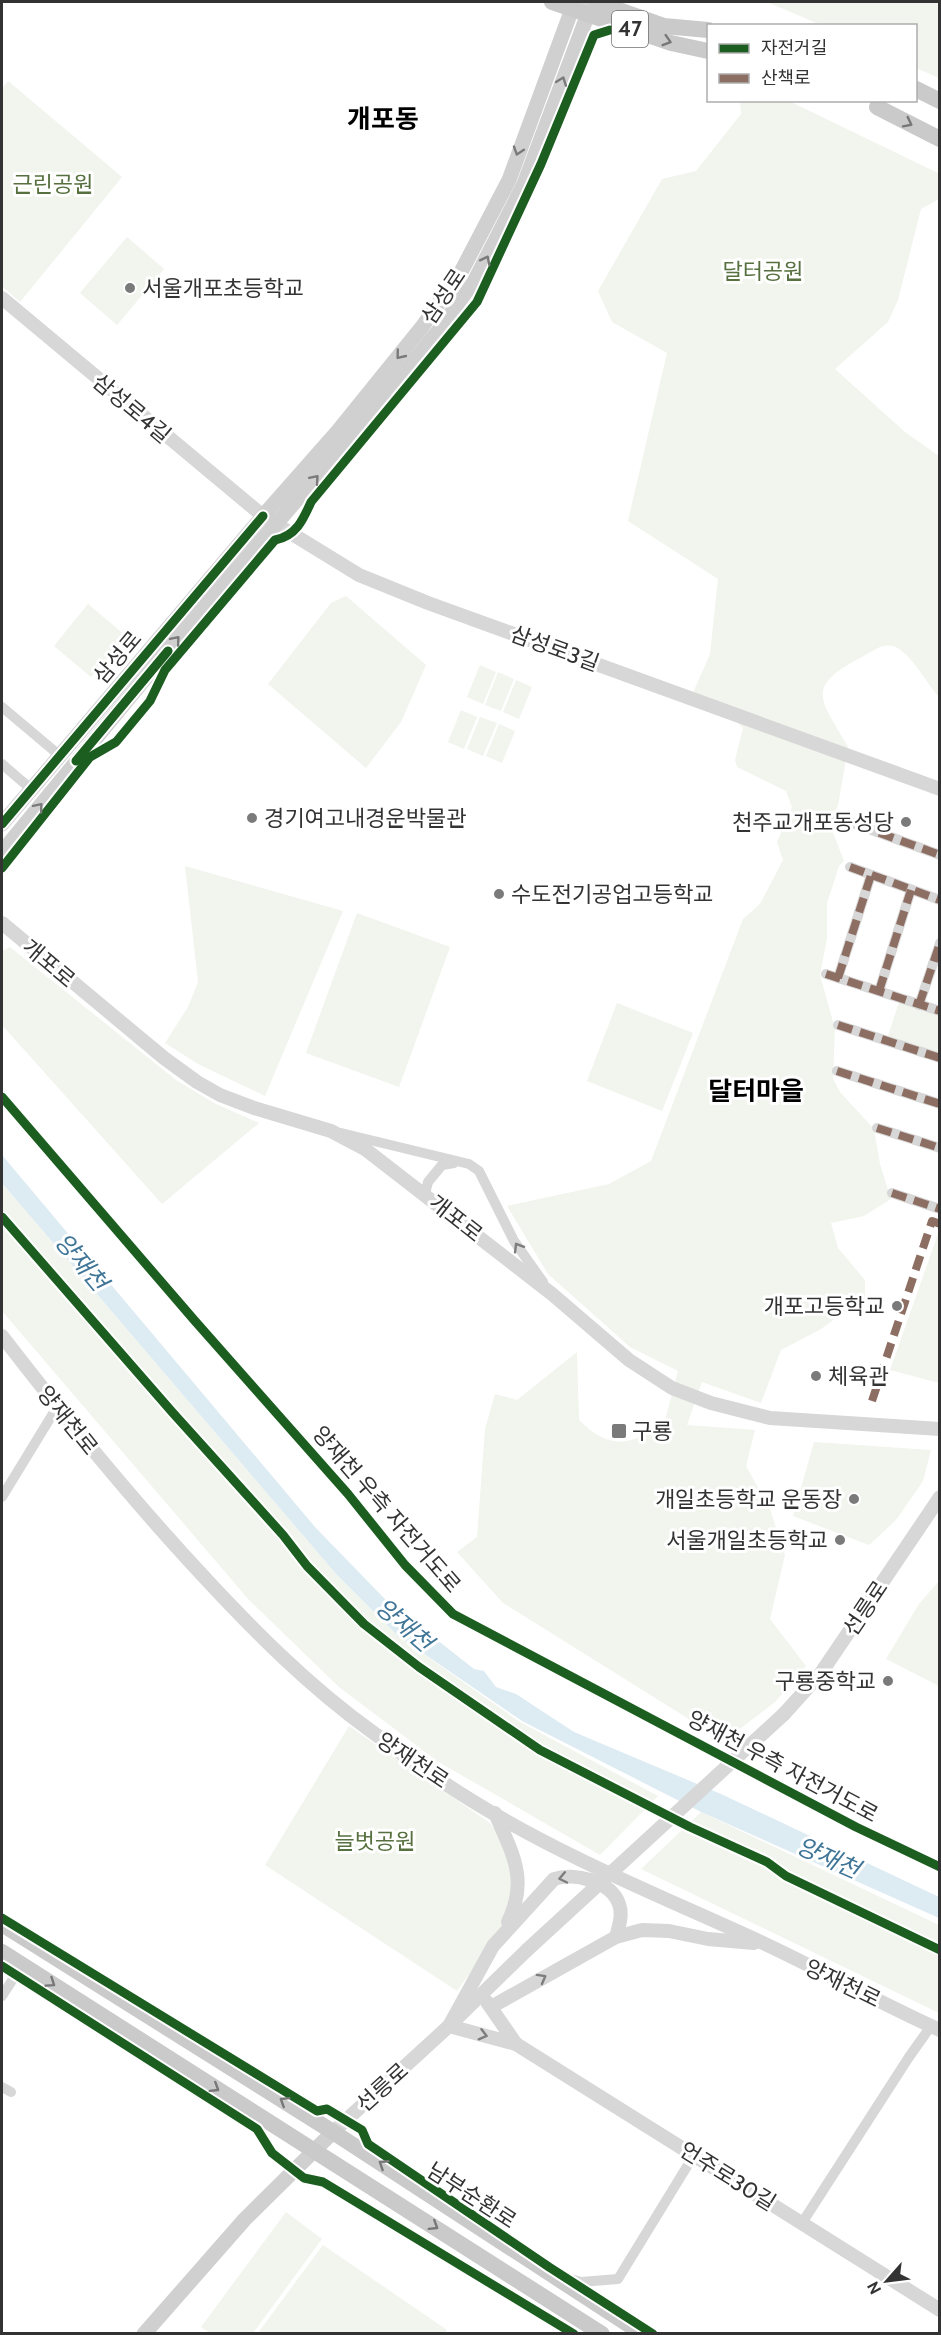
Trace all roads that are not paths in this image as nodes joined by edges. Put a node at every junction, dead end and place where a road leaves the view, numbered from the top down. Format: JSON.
{"nodes":[{"id":1,"x":552,"y":2,"type":"edge"},
{"id":2,"x":585,"y":5,"type":"edge"},
{"id":3,"x":707,"y":30,"type":"edge"},
{"id":4,"x":707,"y":51,"type":"edge"},
{"id":5,"x":917,"y":90,"type":"edge"},
{"id":6,"x":939,"y":101,"type":"edge"},
{"id":7,"x":878,"y":107,"type":"dead end"},
{"id":8,"x":939,"y":139,"type":"edge"},
{"id":9,"x":2,"y":298,"type":"edge"},
{"id":10,"x":263,"y":516,"type":"junction"},
{"id":11,"x":277,"y":524,"type":"junction"},
{"id":12,"x":2,"y":707,"type":"edge"},
{"id":13,"x":59,"y":755,"type":"junction"},
{"id":14,"x":2,"y":764,"type":"edge"},
{"id":15,"x":31,"y":789,"type":"junction"},
{"id":16,"x":939,"y":789,"type":"edge"},
{"id":17,"x":836,"y":817,"type":"dead end"},
{"id":18,"x":2,"y":824,"type":"edge"},
{"id":19,"x":2,"y":852,"type":"edge"},
{"id":20,"x":939,"y":855,"type":"edge"},
{"id":21,"x":850,"y":867,"type":"dead end"},
{"id":22,"x":871,"y":875,"type":"junction"},
{"id":23,"x":911,"y":890,"type":"junction"},
{"id":24,"x":939,"y":900,"type":"edge"},
{"id":25,"x":2,"y":923,"type":"edge"},
{"id":26,"x":939,"y":943,"type":"edge"},
{"id":27,"x":826,"y":974,"type":"dead end"},
{"id":28,"x":838,"y":978,"type":"junction"},
{"id":29,"x":879,"y":991,"type":"junction"},
{"id":30,"x":919,"y":1005,"type":"junction"},
{"id":31,"x":939,"y":1011,"type":"edge"},
{"id":32,"x":838,"y":1025,"type":"dead end"},
{"id":33,"x":939,"y":1058,"type":"edge"},
{"id":34,"x":837,"y":1071,"type":"dead end"},
{"id":35,"x":939,"y":1104,"type":"edge"},
{"id":36,"x":877,"y":1128,"type":"dead end"},
{"id":37,"x":331,"y":1131,"type":"junction"},
{"id":38,"x":939,"y":1148,"type":"edge"},
{"id":39,"x":460,"y":1162,"type":"junction"},
{"id":40,"x":892,"y":1193,"type":"dead end"},
{"id":41,"x":425,"y":1194,"type":"junction"},
{"id":42,"x":939,"y":1209,"type":"edge"},
{"id":43,"x":552,"y":1294,"type":"junction"},
{"id":44,"x":2,"y":1336,"type":"edge"},
{"id":45,"x":57,"y":1407,"type":"junction"},
{"id":46,"x":939,"y":1429,"type":"edge"},
{"id":47,"x":2,"y":1497,"type":"edge"},
{"id":48,"x":939,"y":1497,"type":"edge"},
{"id":49,"x":495,"y":1813,"type":"junction"},
{"id":50,"x":2,"y":1924,"type":"edge"},
{"id":51,"x":501,"y":1934,"type":"junction"},
{"id":52,"x":616,"y":1937,"type":"junction"},
{"id":53,"x":765,"y":1944,"type":"junction"},
{"id":54,"x":2,"y":1952,"type":"edge"},
{"id":55,"x":22,"y":1965,"type":"junction"},
{"id":56,"x":481,"y":1995,"type":"junction"},
{"id":57,"x":2,"y":1996,"type":"edge"},
{"id":58,"x":491,"y":2007,"type":"junction"},
{"id":59,"x":449,"y":2026,"type":"junction"},
{"id":60,"x":935,"y":2028,"type":"edge"},
{"id":61,"x":516,"y":2044,"type":"junction"},
{"id":62,"x":333,"y":2132,"type":"junction"},
{"id":63,"x":314,"y":2150,"type":"junction"},
{"id":64,"x":694,"y":2155,"type":"junction"},
{"id":65,"x":802,"y":2223,"type":"junction"},
{"id":66,"x":552,"y":2274,"type":"junction"},
{"id":67,"x":939,"y":2310,"type":"edge"},
{"id":68,"x":144,"y":2334,"type":"edge"},
{"id":69,"x":603,"y":2334,"type":"edge"},
{"id":70,"x":643,"y":2334,"type":"edge"}],
"edges":[{"from":1,"to":2,"type":"main road","number":"47"},
{"from":2,"to":3,"type":"main road","number":"47"},
{"from":2,"to":4,"type":"main road","number":"47","one_way":true},
{"from":2,"to":10,"type":"main road","name":"삼성로","one_way":true},
{"from":11,"to":2,"type":"main road","name":"삼성로","one_way":true},
{"from":5,"to":6,"type":"main road"},
{"from":7,"to":8,"type":"main road","one_way":true},
{"from":9,"to":10,"type":"street","name":"삼성로4길"},
{"from":10,"to":11,"type":"street","name":"삼성로3길"},
{"from":10,"to":13,"type":"main road","name":"삼성로"},
{"from":11,"to":16,"type":"street","name":"삼성로3길"},
{"from":19,"to":11,"type":"main road","name":"삼성로","one_way":true},
{"from":12,"to":13,"type":"street"},
{"from":13,"to":15,"type":"main road","name":"삼성로"},
{"from":14,"to":15,"type":"street"},
{"from":15,"to":18,"type":"main road","name":"삼성로"},
{"from":17,"to":20,"type":"street"},
{"from":21,"to":22,"type":"street"},
{"from":22,"to":23,"type":"street"},
{"from":22,"to":28,"type":"street"},
{"from":23,"to":24,"type":"street"},
{"from":23,"to":29,"type":"street"},
{"from":25,"to":37,"type":"street","name":"개포로"},
{"from":26,"to":30,"type":"street"},
{"from":27,"to":28,"type":"street"},
{"from":28,"to":29,"type":"street"},
{"from":29,"to":30,"type":"street"},
{"from":30,"to":31,"type":"street"},
{"from":32,"to":33,"type":"street"},
{"from":34,"to":35,"type":"street"},
{"from":36,"to":38,"type":"street"},
{"from":37,"to":39,"type":"street"},
{"from":37,"to":41,"type":"street","name":"개포로"},
{"from":39,"to":41,"type":"street"},
{"from":43,"to":39,"type":"street","one_way":true},
{"from":40,"to":42,"type":"street"},
{"from":41,"to":43,"type":"street","name":"개포로"},
{"from":43,"to":46,"type":"street","name":"개포로"},
{"from":44,"to":45,"type":"street","name":"양재천로"},
{"from":45,"to":47,"type":"street"},
{"from":45,"to":49,"type":"street","name":"양재천로"},
{"from":48,"to":56,"type":"street","name":"선릉로","bridge":true},
{"from":49,"to":51,"type":"street"},
{"from":49,"to":53,"type":"street","name":"양재천로"},
{"from":62,"to":50,"type":"main road","name":"남부순환로","one_way":true},
{"from":52,"to":51,"type":"street","one_way":true},
{"from":51,"to":59,"type":"street"},
{"from":52,"to":53,"type":"street"},
{"from":58,"to":52,"type":"street","one_way":true},
{"from":53,"to":60,"type":"street","name":"양재천로"},
{"from":54,"to":55,"type":"main road","name":"남부순환로"},
{"from":55,"to":57,"type":"street"},
{"from":55,"to":63,"type":"main road","name":"남부순환로","one_way":true},
{"from":56,"to":58,"type":"street"},
{"from":56,"to":59,"type":"street","name":"선릉로"},
{"from":58,"to":61,"type":"street"},
{"from":59,"to":61,"type":"street","one_way":true},
{"from":59,"to":62,"type":"street","name":"선릉로"},
{"from":60,"to":65,"type":"street"},
{"from":61,"to":64,"type":"street","name":"언주로30길"},
{"from":62,"to":63,"type":"main road","name":"선릉로"},
{"from":66,"to":62,"type":"main road","name":"남부순환로","one_way":true},
{"from":63,"to":68,"type":"main road","name":"선릉로"},
{"from":63,"to":69,"type":"main road","name":"남부순환로","one_way":true},
{"from":64,"to":65,"type":"street","name":"언주로30길"},
{"from":64,"to":66,"type":"street"},
{"from":65,"to":67,"type":"street","name":"언주로30길"},
{"from":66,"to":70,"type":"main road","name":"남부순환로"}]}
